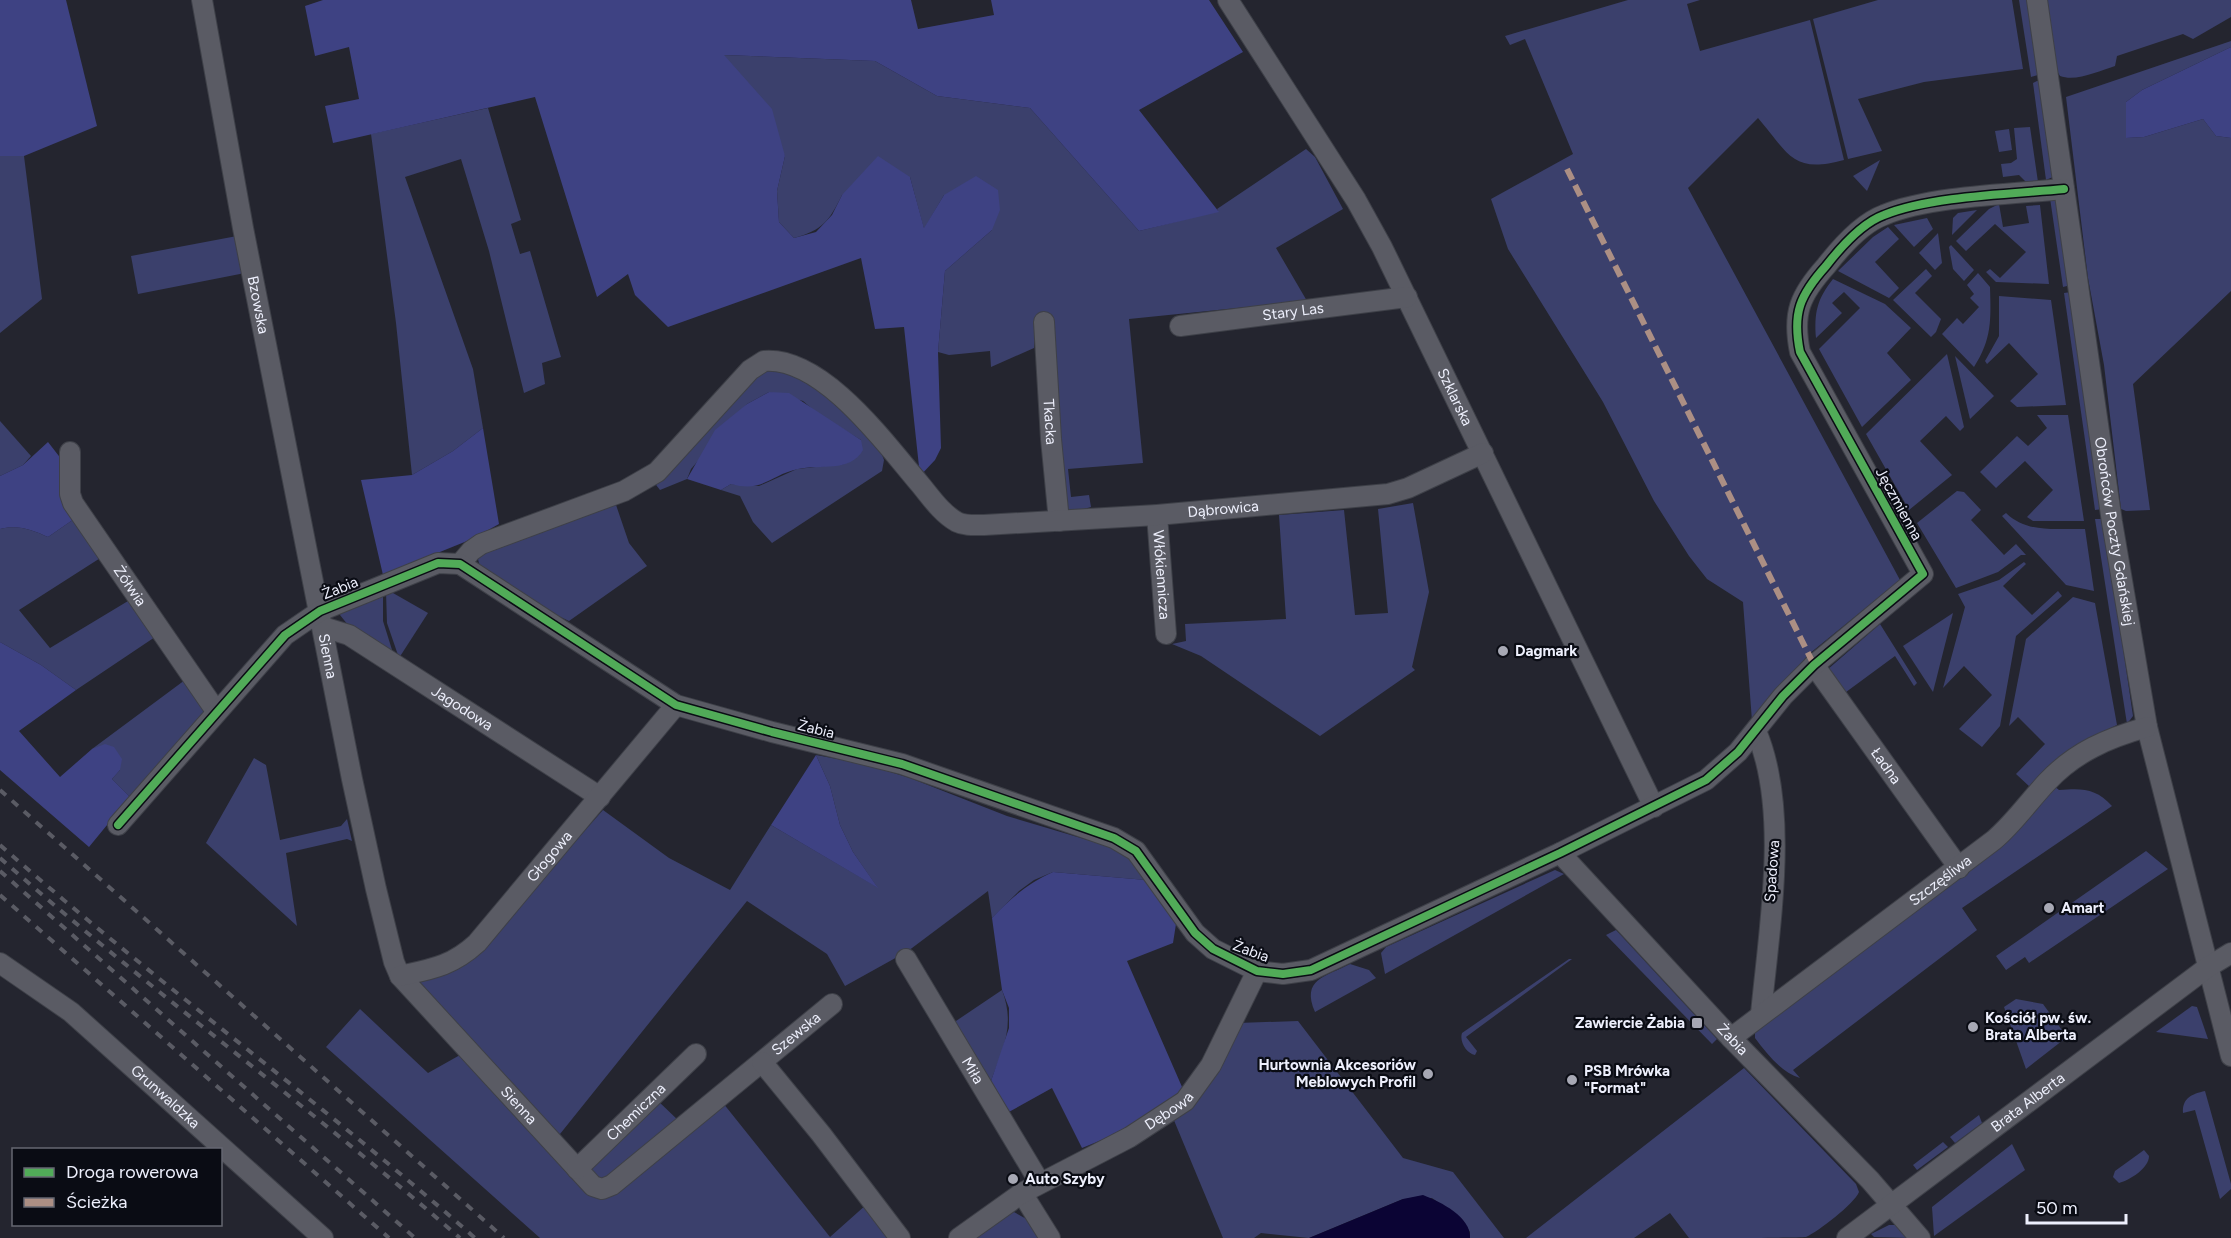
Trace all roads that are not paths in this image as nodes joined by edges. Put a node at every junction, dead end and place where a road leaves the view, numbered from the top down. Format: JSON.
{"nodes":[{"id":1,"x":202,"y":0,"type":"edge"},
{"id":2,"x":1228,"y":0,"type":"edge"},
{"id":3,"x":2037,"y":0,"type":"edge"},
{"id":4,"x":2064,"y":189,"type":"junction"},
{"id":5,"x":1407,"y":297,"type":"junction"},
{"id":6,"x":1044,"y":322,"type":"dead end"},
{"id":7,"x":1180,"y":326,"type":"dead end"},
{"id":8,"x":70,"y":452,"type":"dead end"},
{"id":9,"x":1483,"y":453,"type":"junction"},
{"id":10,"x":1157,"y":515,"type":"junction"},
{"id":11,"x":1059,"y":521,"type":"junction"},
{"id":12,"x":460,"y":564,"type":"junction"},
{"id":13,"x":321,"y":619,"type":"junction"},
{"id":14,"x":1166,"y":634,"type":"dead end"},
{"id":15,"x":1814,"y":664,"type":"junction"},
{"id":16,"x":676,"y":705,"type":"junction"},
{"id":17,"x":216,"y":711,"type":"junction"},
{"id":18,"x":2147,"y":727,"type":"junction"},
{"id":19,"x":1756,"y":731,"type":"junction"},
{"id":20,"x":600,"y":797,"type":"junction"},
{"id":21,"x":1654,"y":807,"type":"junction"},
{"id":22,"x":118,"y":825,"type":"dead end"},
{"id":23,"x":1560,"y":853,"type":"junction"},
{"id":24,"x":1959,"y":868,"type":"junction"},
{"id":25,"x":2231,"y":953,"type":"edge"},
{"id":26,"x":906,"y":960,"type":"dead end"},
{"id":27,"x":0,"y":963,"type":"edge"},
{"id":28,"x":2208,"y":967,"type":"junction"},
{"id":29,"x":1257,"y":971,"type":"junction"},
{"id":30,"x":400,"y":976,"type":"junction"},
{"id":31,"x":832,"y":1005,"type":"dead end"},
{"id":32,"x":1761,"y":1014,"type":"junction"},
{"id":33,"x":1731,"y":1038,"type":"junction"},
{"id":34,"x":696,"y":1054,"type":"dead end"},
{"id":35,"x":2231,"y":1056,"type":"edge"},
{"id":36,"x":762,"y":1062,"type":"junction"},
{"id":37,"x":577,"y":1169,"type":"junction"},
{"id":38,"x":1040,"y":1183,"type":"junction"},
{"id":39,"x":1022,"y":1193,"type":"junction"},
{"id":40,"x":1891,"y":1204,"type":"junction"},
{"id":41,"x":323,"y":1238,"type":"edge"},
{"id":42,"x":900,"y":1238,"type":"edge"},
{"id":43,"x":959,"y":1238,"type":"edge"},
{"id":44,"x":1050,"y":1238,"type":"edge"},
{"id":45,"x":1847,"y":1238,"type":"edge"},
{"id":46,"x":1920,"y":1238,"type":"edge"}],
"edges":[{"from":1,"to":13,"type":"street","name":"Bzowska"},
{"from":2,"to":5,"type":"street","name":"Szklarska"},
{"from":3,"to":4,"type":"street","name":"Obrońców Poczty Gdańskiej"},
{"from":4,"to":15,"type":"street","name":"Jęczmienna"},
{"from":4,"to":18,"type":"street","name":"Obrońców Poczty Gdańskiej"},
{"from":5,"to":7,"type":"street","name":"Stary Las"},
{"from":5,"to":9,"type":"street","name":"Szklarska"},
{"from":6,"to":11,"type":"street","name":"Tkacka"},
{"from":8,"to":17,"type":"street","name":"Żółwia"},
{"from":9,"to":10,"type":"street","name":"Dąbrowica"},
{"from":9,"to":21,"type":"street","name":"Szklarska"},
{"from":10,"to":11,"type":"street","name":"Dąbrowica"},
{"from":10,"to":14,"type":"street","name":"Włókiennicza"},
{"from":11,"to":12,"type":"street","name":"Dąbrowica"},
{"from":12,"to":13,"type":"street","name":"Żabia"},
{"from":12,"to":16,"type":"street","name":"Żabia"},
{"from":13,"to":17,"type":"street","name":"Żabia"},
{"from":13,"to":20,"type":"street","name":"Jagodowa"},
{"from":13,"to":30,"type":"street","name":"Sienna"},
{"from":15,"to":19,"type":"street","name":"Jęczmienna"},
{"from":15,"to":24,"type":"street","name":"Ładna"},
{"from":16,"to":20,"type":"street","name":"Głogowa"},
{"from":16,"to":29,"type":"street","name":"Żabia"},
{"from":17,"to":22,"type":"street","name":"Żabia"},
{"from":18,"to":24,"type":"street","name":"Szczęśliwa"},
{"from":18,"to":28,"type":"street","name":"Obrońców Poczty Gdańskiej"},
{"from":19,"to":21,"type":"street","name":"Jęczmienna"},
{"from":19,"to":32,"type":"street","name":"Spadowa"},
{"from":20,"to":30,"type":"street","name":"Głogowa"},
{"from":21,"to":23,"type":"street","name":"Jęczmienna"},
{"from":23,"to":29,"type":"street","name":"Żabia"},
{"from":23,"to":33,"type":"street","name":"Żabia"},
{"from":24,"to":32,"type":"street","name":"Szczęśliwa"},
{"from":25,"to":28,"type":"street","name":"Brata Alberta"},
{"from":26,"to":38,"type":"street","name":"Miła"},
{"from":27,"to":41,"type":"street","name":"Grunwaldzka"},
{"from":28,"to":35,"type":"street","name":"Obrońców Poczty Gdańskiej"},
{"from":28,"to":40,"type":"street","name":"Brata Alberta"},
{"from":29,"to":38,"type":"street","name":"Dębowa"},
{"from":30,"to":37,"type":"street","name":"Sienna"},
{"from":31,"to":36,"type":"street","name":"Szewska"},
{"from":32,"to":33,"type":"street","name":"Szczęśliwa"},
{"from":33,"to":40,"type":"street","name":"Żabia"},
{"from":34,"to":37,"type":"street","name":"Chemiczna"},
{"from":36,"to":37,"type":"street","name":"Sienna"},
{"from":36,"to":42,"type":"street"},
{"from":38,"to":39,"type":"street","name":"Dębowa"},
{"from":39,"to":43,"type":"street"},
{"from":39,"to":44,"type":"street"},
{"from":40,"to":45,"type":"street","name":"Brata Alberta"},
{"from":40,"to":46,"type":"street","name":"Żabia"}]}
